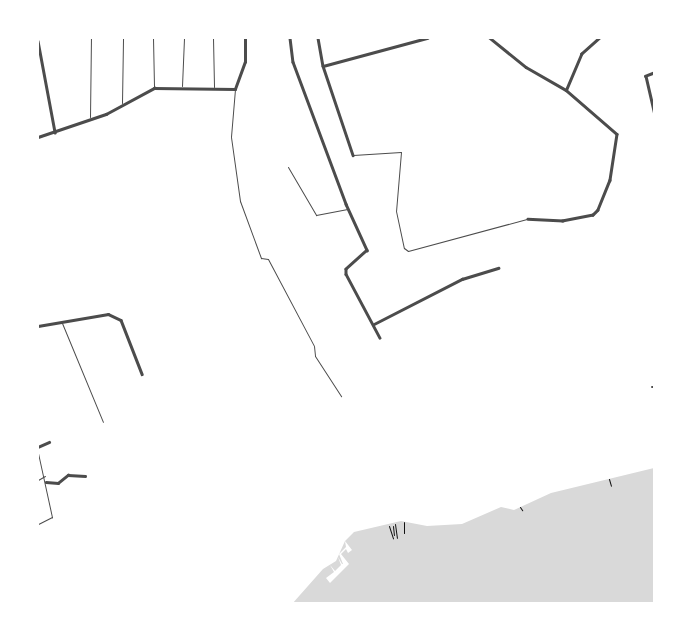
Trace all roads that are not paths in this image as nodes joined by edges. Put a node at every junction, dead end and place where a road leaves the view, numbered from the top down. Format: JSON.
{"nodes":[{"id":1,"x":91,"y":38,"type":"edge"},
{"id":2,"x":123,"y":38,"type":"edge"},
{"id":3,"x":153,"y":38,"type":"edge"},
{"id":4,"x":184,"y":38,"type":"edge"},
{"id":5,"x":214,"y":38,"type":"edge"},
{"id":6,"x":245,"y":38,"type":"edge"},
{"id":7,"x":290,"y":38,"type":"edge"},
{"id":8,"x":318,"y":38,"type":"edge"},
{"id":9,"x":427,"y":38,"type":"edge"},
{"id":10,"x":490,"y":38,"type":"edge"},
{"id":11,"x":598,"y":38,"type":"edge"},
{"id":12,"x":38,"y":41,"type":"edge"},
{"id":13,"x":323,"y":66,"type":"junction"},
{"id":14,"x":654,"y":73,"type":"edge"},
{"id":15,"x":182,"y":86,"type":"junction"},
{"id":16,"x":154,"y":88,"type":"junction"},
{"id":17,"x":214,"y":88,"type":"junction"},
{"id":18,"x":235,"y":88,"type":"junction"},
{"id":19,"x":566,"y":90,"type":"junction"},
{"id":20,"x":122,"y":104,"type":"junction"},
{"id":21,"x":654,"y":112,"type":"edge"},
{"id":22,"x":90,"y":117,"type":"junction"},
{"id":23,"x":55,"y":132,"type":"junction"},
{"id":24,"x":38,"y":137,"type":"edge"},
{"id":25,"x":353,"y":156,"type":"joint"},
{"id":26,"x":288,"y":167,"type":"dead end"},
{"id":27,"x":348,"y":209,"type":"junction"},
{"id":28,"x":528,"y":220,"type":"joint"},
{"id":29,"x":498,"y":268,"type":"dead end"},
{"id":30,"x":61,"y":322,"type":"junction"},
{"id":31,"x":374,"y":324,"type":"junction"},
{"id":32,"x":38,"y":326,"type":"edge"},
{"id":33,"x":380,"y":338,"type":"dead end"},
{"id":34,"x":142,"y":374,"type":"dead end"},
{"id":35,"x":341,"y":396,"type":"dead end"},
{"id":36,"x":103,"y":422,"type":"dead end"},
{"id":37,"x":49,"y":442,"type":"dead end"},
{"id":38,"x":38,"y":447,"type":"edge"},
{"id":39,"x":38,"y":453,"type":"edge"},
{"id":40,"x":45,"y":476,"type":"junction"},
{"id":41,"x":84,"y":476,"type":"dead end"},
{"id":42,"x":38,"y":480,"type":"edge"},
{"id":43,"x":46,"y":482,"type":"junction"},
{"id":44,"x":38,"y":524,"type":"edge"}],
"edges":[{"from":1,"to":22,"type":"lane"},
{"from":2,"to":20,"type":"lane"},
{"from":3,"to":16,"type":"lane"},
{"from":4,"to":15,"type":"lane"},
{"from":5,"to":17,"type":"lane"},
{"from":6,"to":18,"type":"street"},
{"from":7,"to":27,"type":"street"},
{"from":8,"to":13,"type":"street"},
{"from":9,"to":13,"type":"street"},
{"from":10,"to":19,"type":"street"},
{"from":11,"to":19,"type":"street"},
{"from":12,"to":23,"type":"street"},
{"from":13,"to":25,"type":"street"},
{"from":14,"to":21,"type":"street"},
{"from":15,"to":16,"type":"street"},
{"from":15,"to":17,"type":"street"},
{"from":16,"to":20,"type":"street"},
{"from":17,"to":18,"type":"street"},
{"from":18,"to":35,"type":"lane"},
{"from":19,"to":28,"type":"street"},
{"from":20,"to":22,"type":"street"},
{"from":22,"to":23,"type":"street"},
{"from":23,"to":24,"type":"street"},
{"from":25,"to":28,"type":"lane"},
{"from":26,"to":27,"type":"lane"},
{"from":27,"to":31,"type":"street"},
{"from":29,"to":31,"type":"street"},
{"from":30,"to":32,"type":"street"},
{"from":30,"to":34,"type":"street"},
{"from":30,"to":36,"type":"lane"},
{"from":31,"to":33,"type":"street"},
{"from":37,"to":38,"type":"street"},
{"from":39,"to":40,"type":"lane"},
{"from":40,"to":42,"type":"lane"},
{"from":40,"to":43,"type":"lane"},
{"from":41,"to":43,"type":"street"},
{"from":43,"to":44,"type":"lane"}]}
